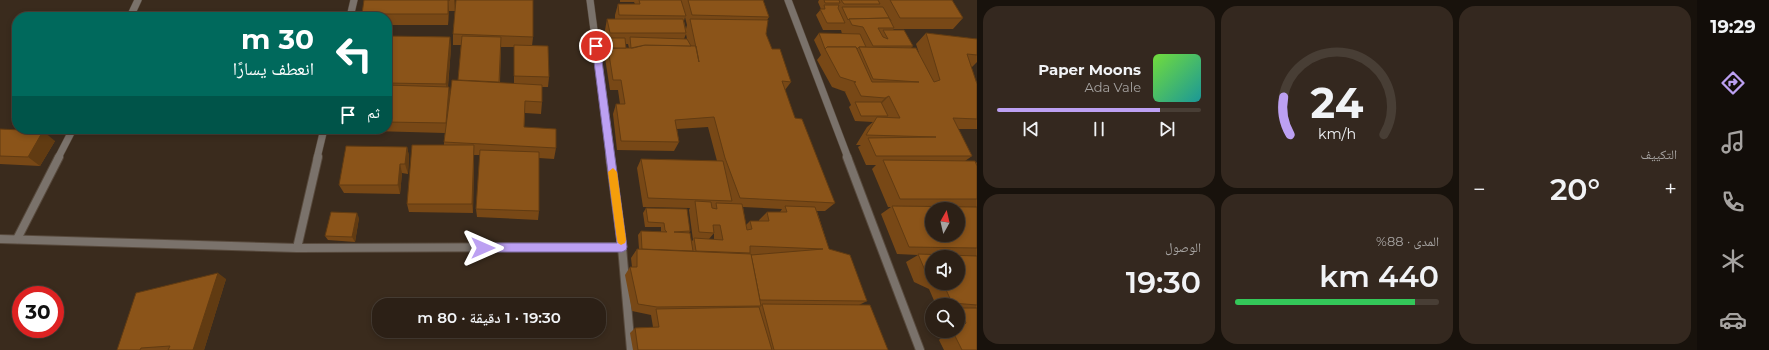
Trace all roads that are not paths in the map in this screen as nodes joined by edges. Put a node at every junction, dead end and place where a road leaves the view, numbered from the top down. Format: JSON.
{"nodes":[{"id":1,"x":138,"y":0,"type":"edge"},
{"id":2,"x":354,"y":0,"type":"edge"},
{"id":3,"x":590,"y":0,"type":"edge"},
{"id":4,"x":788,"y":0,"type":"edge"},
{"id":5,"x":132,"y":12,"type":"edge"},
{"id":6,"x":351,"y":12,"type":"edge"},
{"id":7,"x":70,"y":134,"type":"edge"},
{"id":8,"x":323,"y":134,"type":"edge"},
{"id":9,"x":0,"y":238,"type":"edge"},
{"id":10,"x":17,"y":239,"type":"junction"},
{"id":11,"x":622,"y":247,"type":"junction"},
{"id":12,"x":297,"y":248,"type":"junction"},
{"id":13,"x":631,"y":350,"type":"edge"},
{"id":14,"x":920,"y":350,"type":"edge"}],
"edges":[{"from":1,"to":5,"type":"street"},
{"from":2,"to":6,"type":"street"},
{"from":3,"to":11,"type":"street"},
{"from":4,"to":14,"type":"street"},
{"from":7,"to":10,"type":"street"},
{"from":8,"to":12,"type":"street"},
{"from":9,"to":10,"type":"street"},
{"from":10,"to":12,"type":"street"},
{"from":11,"to":12,"type":"street"},
{"from":11,"to":13,"type":"street"}]}
